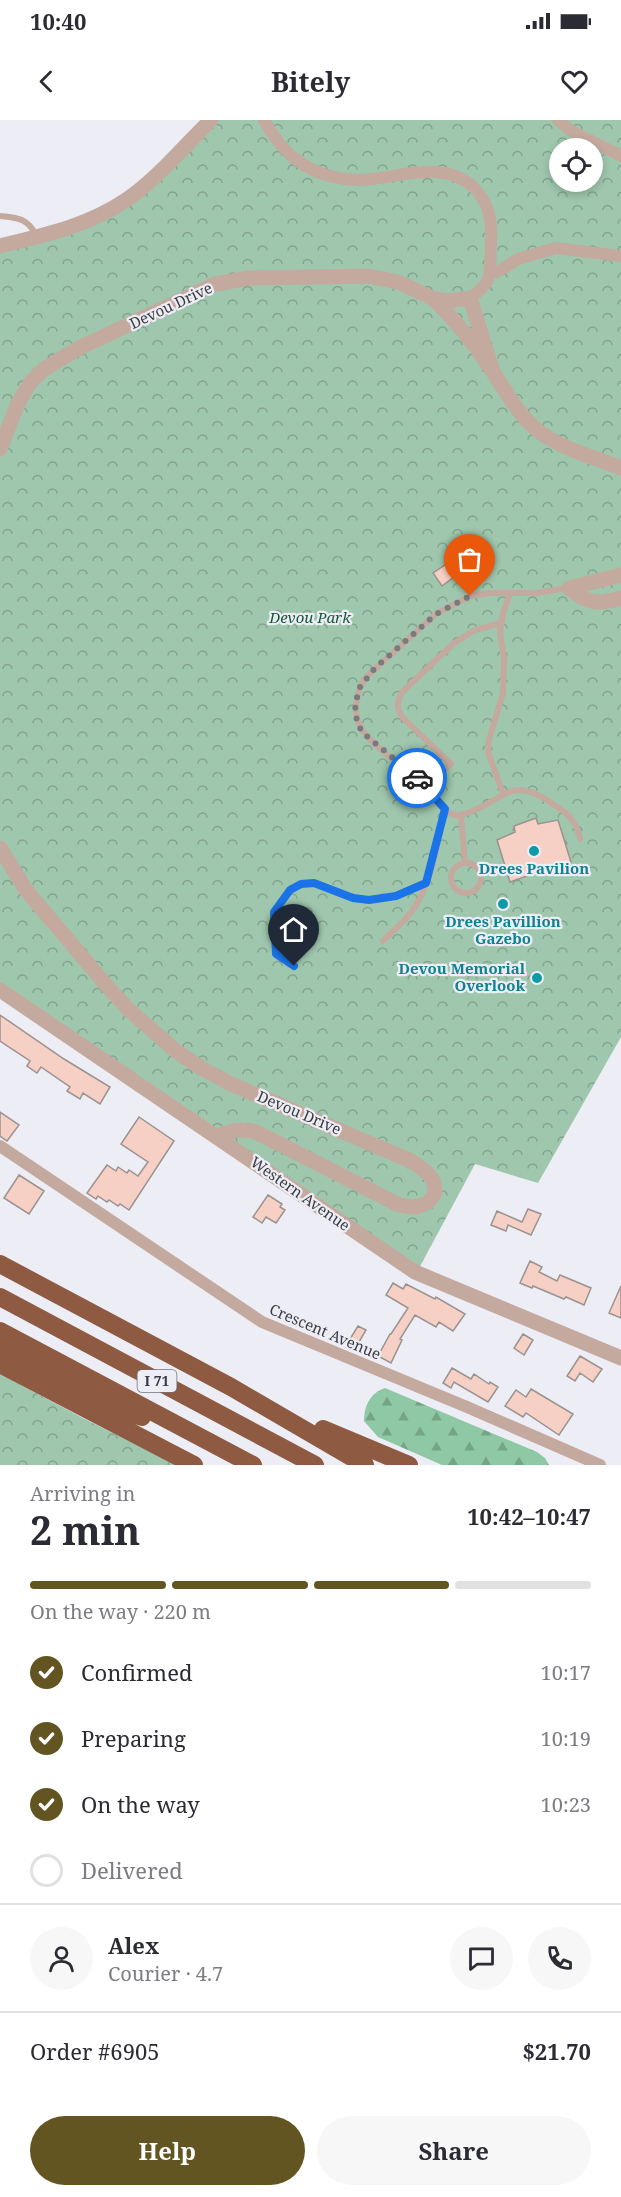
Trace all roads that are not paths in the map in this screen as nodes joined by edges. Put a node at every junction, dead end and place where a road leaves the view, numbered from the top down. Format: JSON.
{"nodes":[{"id":1,"x":211,"y":120,"type":"edge"},
{"id":2,"x":263,"y":120,"type":"edge"},
{"id":3,"x":558,"y":120,"type":"edge"},
{"id":4,"x":621,"y":156,"type":"edge"},
{"id":5,"x":0,"y":216,"type":"edge"},
{"id":6,"x":37,"y":237,"type":"junction"},
{"id":7,"x":0,"y":246,"type":"edge"},
{"id":8,"x":621,"y":256,"type":"edge"},
{"id":9,"x":491,"y":273,"type":"junction"},
{"id":10,"x":432,"y":298,"type":"junction"},
{"id":11,"x":470,"y":298,"type":"junction"},
{"id":12,"x":493,"y":372,"type":"junction"},
{"id":13,"x":0,"y":449,"type":"edge"},
{"id":14,"x":621,"y":468,"type":"edge"},
{"id":15,"x":621,"y":575,"type":"edge"},
{"id":16,"x":568,"y":588,"type":"junction"},
{"id":17,"x":510,"y":594,"type":"junction"},
{"id":18,"x":621,"y":598,"type":"edge"},
{"id":19,"x":501,"y":623,"type":"junction"},
{"id":20,"x":425,"y":787,"type":"junction"},
{"id":21,"x":503,"y":793,"type":"junction"},
{"id":22,"x":445,"y":809,"type":"junction"},
{"id":23,"x":461,"y":816,"type":"junction"},
{"id":24,"x":580,"y":839,"type":"dead end"},
{"id":25,"x":0,"y":848,"type":"edge"},
{"id":26,"x":465,"y":863,"type":"junction"},
{"id":27,"x":426,"y":883,"type":"junction"},
{"id":28,"x":383,"y":941,"type":"dead end"},
{"id":29,"x":294,"y":966,"type":"dead end"},
{"id":30,"x":0,"y":990,"type":"edge"},
{"id":31,"x":218,"y":1137,"type":"junction"},
{"id":32,"x":0,"y":1146,"type":"edge"},
{"id":33,"x":0,"y":1263,"type":"edge"},
{"id":34,"x":0,"y":1297,"type":"edge"},
{"id":35,"x":0,"y":1331,"type":"edge"},
{"id":36,"x":0,"y":1348,"type":"edge"},
{"id":37,"x":621,"y":1358,"type":"edge"},
{"id":38,"x":0,"y":1364,"type":"edge"},
{"id":39,"x":231,"y":1387,"type":"junction"},
{"id":40,"x":195,"y":1434,"type":"junction"},
{"id":41,"x":194,"y":1465,"type":"edge"},
{"id":42,"x":253,"y":1465,"type":"edge"},
{"id":43,"x":315,"y":1465,"type":"edge"},
{"id":44,"x":365,"y":1465,"type":"edge"},
{"id":45,"x":409,"y":1465,"type":"edge"},
{"id":46,"x":600,"y":1465,"type":"edge"}],
"edges":[{"from":1,"to":6,"type":"street"},
{"from":2,"to":9,"type":"street"},
{"from":3,"to":4,"type":"street"},
{"from":5,"to":6,"type":"lane"},
{"from":6,"to":7,"type":"street"},
{"from":8,"to":9,"type":"street"},
{"from":9,"to":11,"type":"street"},
{"from":10,"to":11,"type":"street","name":"Devou Drive"},
{"from":10,"to":12,"type":"street","name":"Devou Drive"},
{"from":10,"to":13,"type":"street","name":"Devou Drive"},
{"from":11,"to":12,"type":"street","name":"Devou Drive"},
{"from":12,"to":14,"type":"street","name":"Devou Drive"},
{"from":15,"to":16,"type":"street"},
{"from":16,"to":17,"type":"lane"},
{"from":16,"to":18,"type":"street"},
{"from":17,"to":19,"type":"lane"},
{"from":17,"to":20,"type":"lane"},
{"from":19,"to":20,"type":"lane"},
{"from":19,"to":21,"type":"lane"},
{"from":20,"to":22,"type":"lane"},
{"from":21,"to":23,"type":"lane"},
{"from":21,"to":24,"type":"lane"},
{"from":22,"to":23,"type":"lane"},
{"from":22,"to":27,"type":"lane"},
{"from":23,"to":26,"type":"lane"},
{"from":25,"to":31,"type":"street","name":"Devou Drive"},
{"from":26,"to":26,"type":"lane"},
{"from":27,"to":28,"type":"lane"},
{"from":27,"to":29,"type":"lane"},
{"from":30,"to":31,"type":"street","name":"Western Avenue"},
{"from":31,"to":37,"type":"street","name":"Western Avenue"},
{"from":32,"to":46,"type":"street","name":"Crescent Avenue"},
{"from":33,"to":39,"type":"highway"},
{"from":34,"to":43,"type":"highway","number":"I 71"},
{"from":35,"to":40,"type":"highway","number":"I 71"},
{"from":36,"to":40,"type":"highway"},
{"from":38,"to":41,"type":"highway"},
{"from":39,"to":44,"type":"highway"},
{"from":39,"to":45,"type":"highway"},
{"from":40,"to":42,"type":"highway","number":"I 71"}]}
